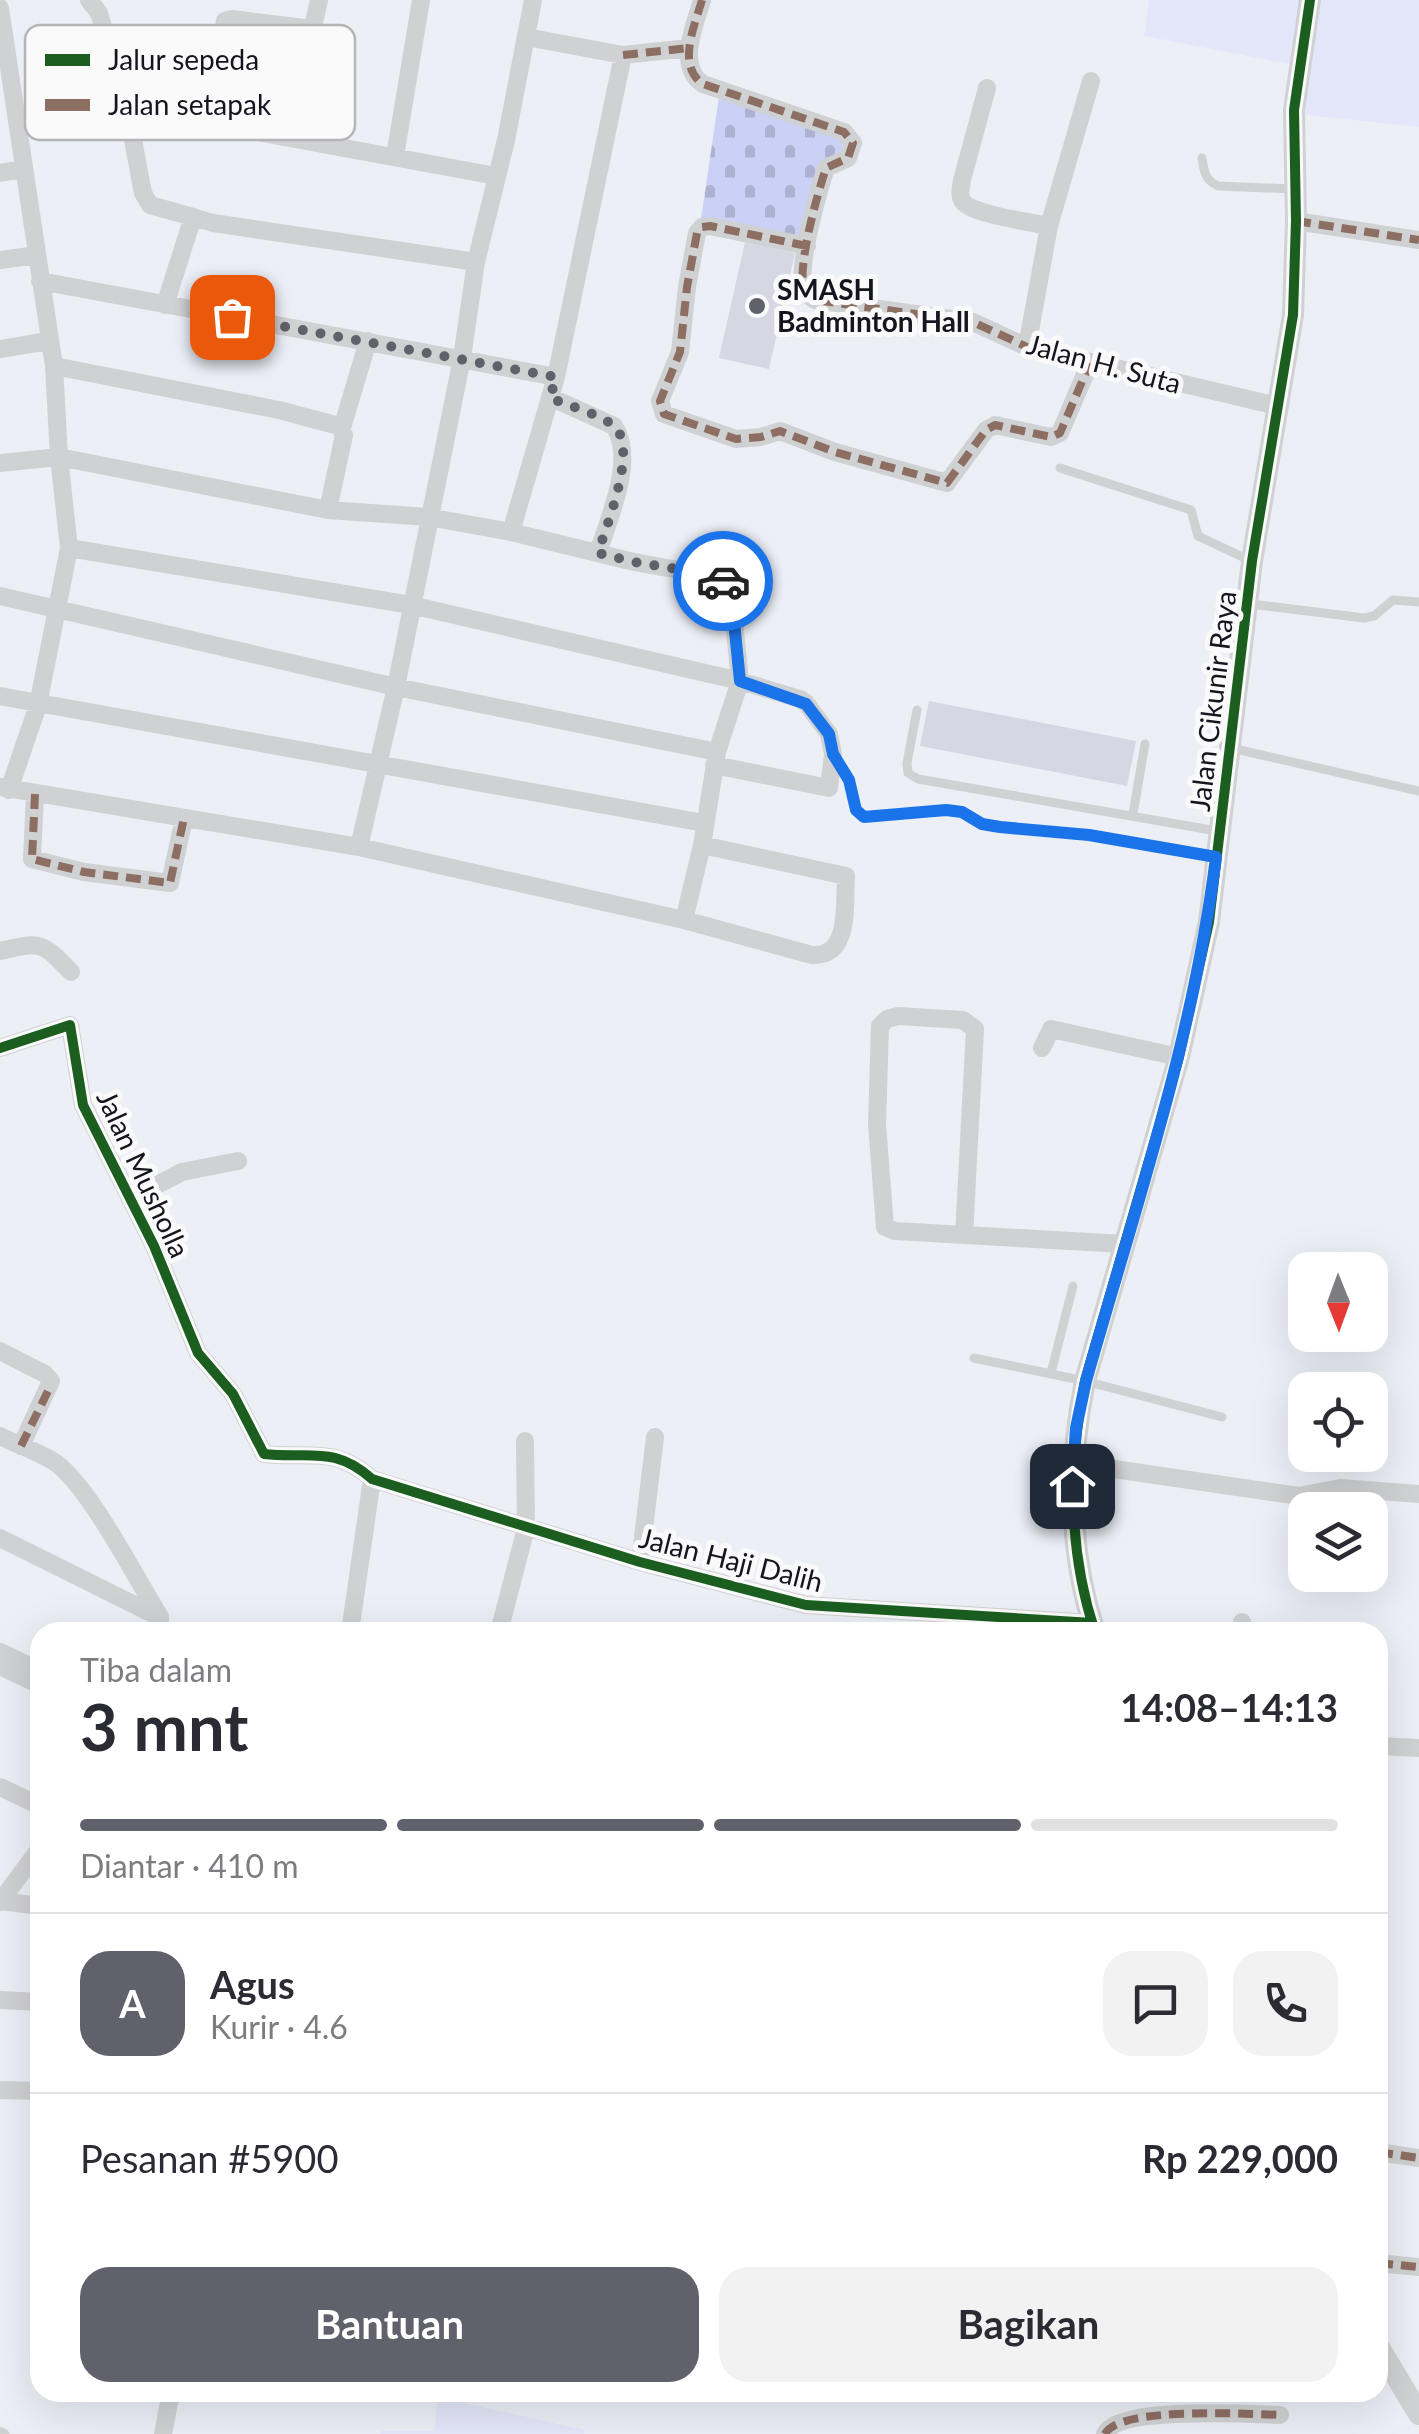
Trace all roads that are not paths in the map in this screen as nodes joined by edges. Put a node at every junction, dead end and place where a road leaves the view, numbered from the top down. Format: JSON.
{"nodes":[{"id":1,"x":89,"y":0,"type":"edge"},
{"id":2,"x":319,"y":0,"type":"edge"},
{"id":3,"x":421,"y":0,"type":"edge"},
{"id":4,"x":533,"y":0,"type":"edge"},
{"id":5,"x":702,"y":0,"type":"edge"},
{"id":6,"x":1310,"y":0,"type":"edge"},
{"id":7,"x":0,"y":8,"type":"edge"},
{"id":8,"x":102,"y":25,"type":"edge"},
{"id":9,"x":224,"y":25,"type":"edge"},
{"id":10,"x":284,"y":25,"type":"edge"},
{"id":11,"x":314,"y":25,"type":"edge"},
{"id":12,"x":526,"y":37,"type":"junction"},
{"id":13,"x":689,"y":48,"type":"junction"},
{"id":14,"x":623,"y":55,"type":"junction"},
{"id":15,"x":1092,"y":81,"type":"dead end"},
{"id":16,"x":6,"y":84,"type":"edge"},
{"id":17,"x":986,"y":88,"type":"dead end"},
{"id":18,"x":134,"y":140,"type":"edge"},
{"id":19,"x":310,"y":140,"type":"edge"},
{"id":20,"x":395,"y":156,"type":"junction"},
{"id":21,"x":1202,"y":158,"type":"dead end"},
{"id":22,"x":24,"y":169,"type":"junction"},
{"id":23,"x":0,"y":173,"type":"edge"},
{"id":24,"x":496,"y":176,"type":"junction"},
{"id":25,"x":1296,"y":189,"type":"junction"},
{"id":26,"x":192,"y":217,"type":"junction"},
{"id":27,"x":1296,"y":221,"type":"junction"},
{"id":28,"x":1049,"y":226,"type":"junction"},
{"id":29,"x":1419,"y":240,"type":"edge"},
{"id":30,"x":807,"y":246,"type":"junction"},
{"id":31,"x":37,"y":256,"type":"junction"},
{"id":32,"x":0,"y":260,"type":"edge"},
{"id":33,"x":476,"y":262,"type":"junction"},
{"id":34,"x":40,"y":280,"type":"junction"},
{"id":35,"x":165,"y":304,"type":"junction"},
{"id":36,"x":48,"y":340,"type":"junction"},
{"id":37,"x":368,"y":341,"type":"junction"},
{"id":38,"x":1027,"y":346,"type":"junction"},
{"id":39,"x":0,"y":349,"type":"edge"},
{"id":40,"x":462,"y":358,"type":"junction"},
{"id":41,"x":1090,"y":363,"type":"junction"},
{"id":42,"x":54,"y":366,"type":"junction"},
{"id":43,"x":556,"y":377,"type":"junction"},
{"id":44,"x":550,"y":398,"type":"junction"},
{"id":45,"x":1276,"y":406,"type":"junction"},
{"id":46,"x":342,"y":428,"type":"junction"},
{"id":47,"x":58,"y":457,"type":"junction"},
{"id":48,"x":0,"y":463,"type":"edge"},
{"id":49,"x":1060,"y":468,"type":"dead end"},
{"id":50,"x":328,"y":510,"type":"junction"},
{"id":51,"x":428,"y":517,"type":"junction"},
{"id":52,"x":511,"y":532,"type":"junction"},
{"id":53,"x":68,"y":548,"type":"junction"},
{"id":54,"x":598,"y":553,"type":"junction"},
{"id":55,"x":1252,"y":562,"type":"junction"},
{"id":56,"x":0,"y":596,"type":"edge"},
{"id":57,"x":1419,"y":602,"type":"edge"},
{"id":58,"x":1248,"y":604,"type":"junction"},
{"id":59,"x":411,"y":606,"type":"junction"},
{"id":60,"x":55,"y":608,"type":"junction"},
{"id":61,"x":740,"y":681,"type":"junction"},
{"id":62,"x":396,"y":687,"type":"junction"},
{"id":63,"x":0,"y":696,"type":"edge"},
{"id":64,"x":38,"y":704,"type":"junction"},
{"id":65,"x":917,"y":710,"type":"dead end"},
{"id":66,"x":1145,"y":744,"type":"dead end"},
{"id":67,"x":1231,"y":748,"type":"junction"},
{"id":68,"x":833,"y":754,"type":"junction"},
{"id":69,"x":715,"y":759,"type":"junction"},
{"id":70,"x":380,"y":762,"type":"junction"},
{"id":71,"x":4,"y":788,"type":"edge"},
{"id":72,"x":1419,"y":791,"type":"edge"},
{"id":73,"x":36,"y":794,"type":"junction"},
{"id":74,"x":1132,"y":814,"type":"junction"},
{"id":75,"x":184,"y":818,"type":"junction"},
{"id":76,"x":704,"y":823,"type":"junction"},
{"id":77,"x":1220,"y":831,"type":"junction"},
{"id":78,"x":702,"y":845,"type":"junction"},
{"id":79,"x":359,"y":847,"type":"junction"},
{"id":80,"x":1216,"y":857,"type":"junction"},
{"id":81,"x":684,"y":920,"type":"junction"},
{"id":82,"x":0,"y":951,"type":"edge"},
{"id":83,"x":72,"y":972,"type":"dead end"},
{"id":84,"x":0,"y":1048,"type":"edge"},
{"id":85,"x":1042,"y":1048,"type":"dead end"},
{"id":86,"x":1179,"y":1057,"type":"junction"},
{"id":87,"x":238,"y":1162,"type":"dead end"},
{"id":88,"x":130,"y":1198,"type":"junction"},
{"id":89,"x":964,"y":1235,"type":"junction"},
{"id":90,"x":1124,"y":1244,"type":"junction"},
{"id":91,"x":1072,"y":1286,"type":"dead end"},
{"id":92,"x":0,"y":1351,"type":"edge"},
{"id":93,"x":974,"y":1358,"type":"dead end"},
{"id":94,"x":1051,"y":1373,"type":"junction"},
{"id":95,"x":1086,"y":1381,"type":"junction"},
{"id":96,"x":1222,"y":1417,"type":"dead end"},
{"id":97,"x":0,"y":1436,"type":"edge"},
{"id":98,"x":655,"y":1437,"type":"dead end"},
{"id":99,"x":525,"y":1441,"type":"dead end"},
{"id":100,"x":21,"y":1446,"type":"junction"},
{"id":101,"x":1073,"y":1464,"type":"junction"},
{"id":102,"x":372,"y":1479,"type":"junction"},
{"id":103,"x":1419,"y":1494,"type":"edge"},
{"id":104,"x":526,"y":1528,"type":"junction"},
{"id":105,"x":0,"y":1538,"type":"edge"},
{"id":106,"x":640,"y":1562,"type":"junction"},
{"id":107,"x":154,"y":1622,"type":"edge"},
{"id":108,"x":158,"y":1622,"type":"edge"},
{"id":109,"x":351,"y":1622,"type":"edge"},
{"id":110,"x":502,"y":1622,"type":"edge"},
{"id":111,"x":941,"y":1622,"type":"edge"},
{"id":112,"x":1092,"y":1622,"type":"edge"},
{"id":113,"x":0,"y":1652,"type":"edge"},
{"id":114,"x":0,"y":1666,"type":"edge"},
{"id":115,"x":30,"y":1666,"type":"edge"},
{"id":116,"x":30,"y":1680,"type":"edge"},
{"id":117,"x":1388,"y":1746,"type":"edge"},
{"id":118,"x":1419,"y":1748,"type":"edge"},
{"id":119,"x":0,"y":1787,"type":"edge"},
{"id":120,"x":30,"y":1801,"type":"edge"},
{"id":121,"x":30,"y":1861,"type":"edge"},
{"id":122,"x":0,"y":1901,"type":"edge"},
{"id":123,"x":30,"y":1905,"type":"edge"},
{"id":124,"x":0,"y":2000,"type":"edge"},
{"id":125,"x":30,"y":2002,"type":"edge"},
{"id":126,"x":0,"y":2090,"type":"edge"},
{"id":127,"x":30,"y":2092,"type":"edge"},
{"id":128,"x":1388,"y":2153,"type":"edge"},
{"id":129,"x":1419,"y":2158,"type":"edge"},
{"id":130,"x":1388,"y":2264,"type":"edge"},
{"id":131,"x":1419,"y":2267,"type":"edge"},
{"id":132,"x":1388,"y":2363,"type":"edge"},
{"id":133,"x":168,"y":2402,"type":"edge"},
{"id":134,"x":1419,"y":2414,"type":"edge"},
{"id":135,"x":1280,"y":2415,"type":"dead end"},
{"id":136,"x":163,"y":2434,"type":"edge"},
{"id":137,"x":1104,"y":2434,"type":"edge"}],
"edges":[{"from":1,"to":8,"type":"street"},
{"from":2,"to":11,"type":"street"},
{"from":3,"to":20,"type":"street"},
{"from":4,"to":12,"type":"street"},
{"from":5,"to":13,"type":"street"},
{"from":6,"to":25,"type":"street","name":"Jalan Cikunir Raya"},
{"from":7,"to":16,"type":"street"},
{"from":9,"to":10,"type":"street"},
{"from":12,"to":14,"type":"street"},
{"from":12,"to":24,"type":"street"},
{"from":13,"to":14,"type":"street"},
{"from":13,"to":30,"type":"street","name":"Jalan H. Suta"},
{"from":14,"to":43,"type":"street"},
{"from":15,"to":28,"type":"street"},
{"from":16,"to":22,"type":"street"},
{"from":17,"to":28,"type":"street"},
{"from":18,"to":26,"type":"street"},
{"from":19,"to":20,"type":"street"},
{"from":20,"to":24,"type":"street"},
{"from":21,"to":25,"type":"lane"},
{"from":22,"to":23,"type":"street"},
{"from":22,"to":31,"type":"street"},
{"from":24,"to":33,"type":"street"},
{"from":25,"to":27,"type":"street","name":"Jalan Cikunir Raya"},
{"from":26,"to":33,"type":"street"},
{"from":26,"to":35,"type":"street"},
{"from":27,"to":29,"type":"street"},
{"from":27,"to":45,"type":"street","name":"Jalan Cikunir Raya"},
{"from":28,"to":38,"type":"street"},
{"from":30,"to":38,"type":"street","name":"Jalan H. Suta"},
{"from":30,"to":41,"type":"street"},
{"from":31,"to":32,"type":"street"},
{"from":31,"to":34,"type":"street"},
{"from":33,"to":40,"type":"street"},
{"from":34,"to":35,"type":"street"},
{"from":34,"to":36,"type":"street"},
{"from":35,"to":37,"type":"street"},
{"from":36,"to":39,"type":"street"},
{"from":36,"to":42,"type":"street"},
{"from":37,"to":40,"type":"street"},
{"from":37,"to":46,"type":"street"},
{"from":38,"to":41,"type":"street","name":"Jalan H. Suta"},
{"from":40,"to":43,"type":"street"},
{"from":40,"to":51,"type":"street"},
{"from":41,"to":45,"type":"street","name":"Jalan H. Suta"},
{"from":42,"to":46,"type":"street"},
{"from":42,"to":47,"type":"street"},
{"from":43,"to":44,"type":"street"},
{"from":44,"to":52,"type":"street"},
{"from":44,"to":54,"type":"street"},
{"from":45,"to":55,"type":"street","name":"Jalan Cikunir Raya"},
{"from":46,"to":50,"type":"street"},
{"from":47,"to":48,"type":"street"},
{"from":47,"to":50,"type":"street"},
{"from":47,"to":53,"type":"street"},
{"from":49,"to":55,"type":"lane"},
{"from":50,"to":51,"type":"street"},
{"from":51,"to":52,"type":"street"},
{"from":51,"to":59,"type":"street"},
{"from":52,"to":54,"type":"street"},
{"from":53,"to":59,"type":"street"},
{"from":53,"to":60,"type":"street"},
{"from":54,"to":61,"type":"street"},
{"from":55,"to":58,"type":"street","name":"Jalan Cikunir Raya"},
{"from":56,"to":60,"type":"street"},
{"from":57,"to":58,"type":"lane"},
{"from":58,"to":67,"type":"street","name":"Jalan Cikunir Raya"},
{"from":59,"to":61,"type":"street"},
{"from":59,"to":62,"type":"street"},
{"from":60,"to":62,"type":"street"},
{"from":60,"to":64,"type":"street"},
{"from":61,"to":68,"type":"street"},
{"from":61,"to":69,"type":"street"},
{"from":62,"to":69,"type":"street"},
{"from":62,"to":70,"type":"street"},
{"from":63,"to":64,"type":"street"},
{"from":64,"to":70,"type":"street"},
{"from":64,"to":71,"type":"street"},
{"from":65,"to":74,"type":"lane"},
{"from":66,"to":74,"type":"lane"},
{"from":67,"to":72,"type":"lane"},
{"from":67,"to":77,"type":"street","name":"Jalan Cikunir Raya"},
{"from":68,"to":69,"type":"street"},
{"from":68,"to":80,"type":"lane"},
{"from":69,"to":76,"type":"street"},
{"from":70,"to":76,"type":"street"},
{"from":70,"to":79,"type":"street"},
{"from":71,"to":73,"type":"street"},
{"from":73,"to":75,"type":"street"},
{"from":73,"to":75,"type":"street"},
{"from":74,"to":77,"type":"lane"},
{"from":75,"to":79,"type":"street"},
{"from":76,"to":78,"type":"street"},
{"from":77,"to":80,"type":"street","name":"Jalan Cikunir Raya"},
{"from":78,"to":81,"type":"street"},
{"from":78,"to":81,"type":"street"},
{"from":79,"to":81,"type":"street"},
{"from":80,"to":86,"type":"street","name":"Jalan Cikunir Raya"},
{"from":82,"to":83,"type":"street"},
{"from":84,"to":88,"type":"street","name":"Jalan Musholla"},
{"from":85,"to":86,"type":"street"},
{"from":86,"to":90,"type":"street","name":"Jalan Cikunir Raya"},
{"from":87,"to":88,"type":"street"},
{"from":88,"to":102,"type":"street","name":"Jalan Musholla"},
{"from":89,"to":89,"type":"street"},
{"from":89,"to":90,"type":"street"},
{"from":90,"to":95,"type":"street","name":"Jalan Cikunir Raya"},
{"from":91,"to":94,"type":"lane"},
{"from":92,"to":100,"type":"street"},
{"from":93,"to":94,"type":"lane"},
{"from":94,"to":95,"type":"lane"},
{"from":95,"to":96,"type":"lane"},
{"from":95,"to":101,"type":"street","name":"Jalan Cikunir Raya"},
{"from":97,"to":100,"type":"street"},
{"from":98,"to":106,"type":"street"},
{"from":99,"to":104,"type":"street"},
{"from":100,"to":108,"type":"street"},
{"from":101,"to":103,"type":"street"},
{"from":101,"to":112,"type":"street","name":"Jalan Cikunir Raya"},
{"from":102,"to":104,"type":"street","name":"Jalan Haji Dalih"},
{"from":102,"to":109,"type":"street"},
{"from":104,"to":106,"type":"street","name":"Jalan Haji Dalih"},
{"from":104,"to":110,"type":"street"},
{"from":105,"to":107,"type":"street"},
{"from":106,"to":111,"type":"street","name":"Jalan Haji Dalih"},
{"from":113,"to":115,"type":"street"},
{"from":114,"to":116,"type":"street"},
{"from":117,"to":118,"type":"street"},
{"from":119,"to":120,"type":"street"},
{"from":121,"to":122,"type":"street"},
{"from":122,"to":123,"type":"street"},
{"from":124,"to":125,"type":"street"},
{"from":126,"to":127,"type":"street"},
{"from":128,"to":129,"type":"street"},
{"from":130,"to":131,"type":"street"},
{"from":132,"to":134,"type":"street"},
{"from":133,"to":136,"type":"street"},
{"from":135,"to":137,"type":"street"}]}
